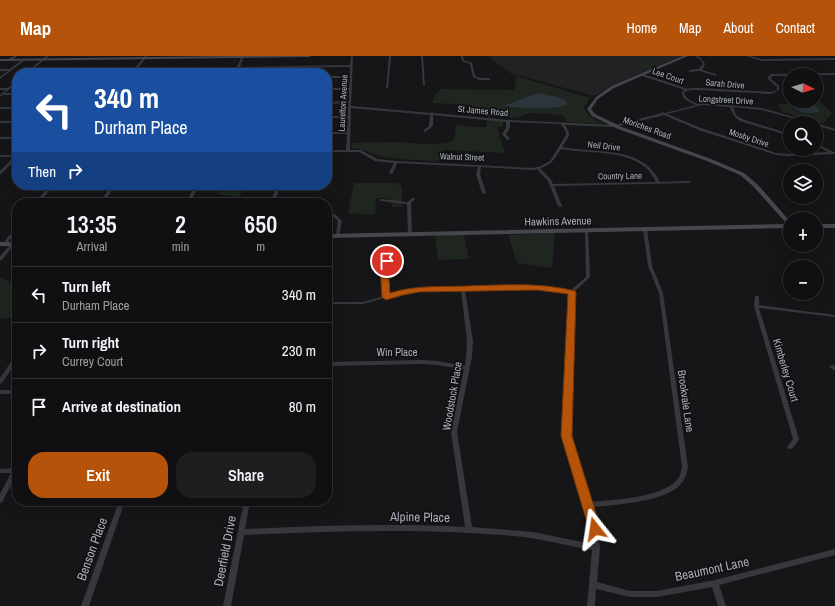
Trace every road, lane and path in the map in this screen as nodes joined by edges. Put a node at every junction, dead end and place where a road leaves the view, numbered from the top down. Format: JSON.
{"nodes":[{"id":1,"x":16,"y":56,"type":"edge"},
{"id":2,"x":48,"y":56,"type":"edge"},
{"id":3,"x":243,"y":56,"type":"edge"},
{"id":4,"x":309,"y":56,"type":"edge"},
{"id":5,"x":352,"y":56,"type":"edge"},
{"id":6,"x":390,"y":56,"type":"edge"},
{"id":7,"x":422,"y":56,"type":"edge"},
{"id":8,"x":462,"y":56,"type":"edge"},
{"id":9,"x":686,"y":56,"type":"edge"},
{"id":10,"x":695,"y":56,"type":"edge"},
{"id":11,"x":747,"y":56,"type":"edge"},
{"id":12,"x":790,"y":56,"type":"edge"},
{"id":13,"x":80,"y":57,"type":"edge"},
{"id":14,"x":145,"y":57,"type":"edge"},
{"id":15,"x":44,"y":59,"type":"junction"},
{"id":16,"x":835,"y":59,"type":"edge"},
{"id":17,"x":0,"y":60,"type":"edge"},
{"id":18,"x":10,"y":60,"type":"junction"},
{"id":19,"x":24,"y":60,"type":"junction"},
{"id":20,"x":796,"y":60,"type":"junction"},
{"id":21,"x":352,"y":66,"type":"junction"},
{"id":22,"x":239,"y":67,"type":"junction"},
{"id":23,"x":14,"y":68,"type":"edge"},
{"id":24,"x":33,"y":68,"type":"edge"},
{"id":25,"x":136,"y":68,"type":"joint"},
{"id":26,"x":0,"y":70,"type":"edge"},
{"id":27,"x":12,"y":70,"type":"joint"},
{"id":28,"x":700,"y":70,"type":"junction"},
{"id":29,"x":690,"y":71,"type":"dead end"},
{"id":30,"x":835,"y":74,"type":"edge"},
{"id":31,"x":643,"y":75,"type":"junction"},
{"id":32,"x":715,"y":75,"type":"dead end"},
{"id":33,"x":332,"y":77,"type":"edge"},
{"id":34,"x":351,"y":77,"type":"junction"},
{"id":35,"x":0,"y":78,"type":"edge"},
{"id":36,"x":488,"y":79,"type":"dead end"},
{"id":37,"x":773,"y":83,"type":"junction"},
{"id":38,"x":780,"y":83,"type":"dead end"},
{"id":39,"x":424,"y":85,"type":"dead end"},
{"id":40,"x":12,"y":86,"type":"edge"},
{"id":41,"x":387,"y":88,"type":"dead end"},
{"id":42,"x":0,"y":89,"type":"edge"},
{"id":43,"x":9,"y":89,"type":"junction"},
{"id":44,"x":350,"y":89,"type":"junction"},
{"id":45,"x":332,"y":90,"type":"edge"},
{"id":46,"x":688,"y":90,"type":"junction"},
{"id":47,"x":12,"y":94,"type":"edge"},
{"id":48,"x":1,"y":95,"type":"edge"},
{"id":49,"x":350,"y":102,"type":"junction"},
{"id":50,"x":332,"y":103,"type":"edge"},
{"id":51,"x":698,"y":104,"type":"junction"},
{"id":52,"x":732,"y":106,"type":"junction"},
{"id":53,"x":350,"y":107,"type":"junction"},
{"id":54,"x":0,"y":108,"type":"edge"},
{"id":55,"x":12,"y":108,"type":"edge"},
{"id":56,"x":663,"y":113,"type":"junction"},
{"id":57,"x":432,"y":114,"type":"junction"},
{"id":58,"x":788,"y":116,"type":"edge"},
{"id":59,"x":332,"y":117,"type":"edge"},
{"id":60,"x":349,"y":117,"type":"junction"},
{"id":61,"x":508,"y":121,"type":"junction"},
{"id":62,"x":0,"y":122,"type":"edge"},
{"id":63,"x":12,"y":122,"type":"edge"},
{"id":64,"x":562,"y":123,"type":"junction"},
{"id":65,"x":615,"y":126,"type":"junction"},
{"id":66,"x":823,"y":126,"type":"edge"},
{"id":67,"x":835,"y":130,"type":"edge"},
{"id":68,"x":425,"y":131,"type":"dead end"},
{"id":69,"x":332,"y":133,"type":"edge"},
{"id":70,"x":348,"y":133,"type":"junction"},
{"id":71,"x":783,"y":133,"type":"edge"},
{"id":72,"x":0,"y":138,"type":"edge"},
{"id":73,"x":12,"y":138,"type":"edge"},
{"id":74,"x":508,"y":139,"type":"dead end"},
{"id":75,"x":561,"y":148,"type":"junction"},
{"id":76,"x":823,"y":148,"type":"edge"},
{"id":77,"x":348,"y":150,"type":"junction"},
{"id":78,"x":332,"y":151,"type":"edge"},
{"id":79,"x":833,"y":153,"type":"edge"},
{"id":80,"x":0,"y":156,"type":"edge"},
{"id":81,"x":12,"y":156,"type":"edge"},
{"id":82,"x":12,"y":161,"type":"edge"},
{"id":83,"x":396,"y":162,"type":"junction"},
{"id":84,"x":480,"y":166,"type":"junction"},
{"id":85,"x":538,"y":168,"type":"junction"},
{"id":86,"x":0,"y":173,"type":"edge"},
{"id":87,"x":391,"y":173,"type":"dead end"},
{"id":88,"x":689,"y":182,"type":"dead end"},
{"id":89,"x":660,"y":183,"type":"junction"},
{"id":90,"x":551,"y":185,"type":"junction"},
{"id":91,"x":48,"y":190,"type":"edge"},
{"id":92,"x":484,"y":193,"type":"dead end"},
{"id":93,"x":41,"y":198,"type":"edge"},
{"id":94,"x":413,"y":199,"type":"dead end"},
{"id":95,"x":381,"y":200,"type":"dead end"},
{"id":96,"x":409,"y":203,"type":"junction"},
{"id":97,"x":560,"y":206,"type":"dead end"},
{"id":98,"x":332,"y":215,"type":"edge"},
{"id":99,"x":783,"y":217,"type":"edge"},
{"id":100,"x":783,"y":225,"type":"edge"},
{"id":101,"x":823,"y":226,"type":"edge"},
{"id":102,"x":835,"y":226,"type":"edge"},
{"id":103,"x":645,"y":229,"type":"junction"},
{"id":104,"x":587,"y":230,"type":"junction"},
{"id":105,"x":12,"y":233,"type":"edge"},
{"id":106,"x":410,"y":233,"type":"junction"},
{"id":107,"x":338,"y":235,"type":"junction"},
{"id":108,"x":332,"y":236,"type":"edge"},
{"id":109,"x":2,"y":243,"type":"edge"},
{"id":110,"x":12,"y":244,"type":"edge"},
{"id":111,"x":12,"y":247,"type":"edge"},
{"id":112,"x":0,"y":259,"type":"edge"},
{"id":113,"x":387,"y":261,"type":"dead end"},
{"id":114,"x":463,"y":289,"type":"junction"},
{"id":115,"x":572,"y":292,"type":"junction"},
{"id":116,"x":386,"y":297,"type":"junction"},
{"id":117,"x":757,"y":297,"type":"dead end"},
{"id":118,"x":332,"y":303,"type":"edge"},
{"id":119,"x":756,"y":306,"type":"junction"},
{"id":120,"x":835,"y":316,"type":"edge"},
{"id":121,"x":12,"y":364,"type":"edge"},
{"id":122,"x":332,"y":364,"type":"edge"},
{"id":123,"x":467,"y":368,"type":"junction"},
{"id":124,"x":0,"y":382,"type":"edge"},
{"id":125,"x":0,"y":392,"type":"edge"},
{"id":126,"x":12,"y":392,"type":"edge"},
{"id":127,"x":790,"y":447,"type":"dead end"},
{"id":128,"x":12,"y":470,"type":"edge"},
{"id":129,"x":0,"y":471,"type":"edge"},
{"id":130,"x":12,"y":479,"type":"edge"},
{"id":131,"x":0,"y":500,"type":"edge"},
{"id":132,"x":588,"y":505,"type":"junction"},
{"id":133,"x":120,"y":506,"type":"edge"},
{"id":134,"x":246,"y":506,"type":"edge"},
{"id":135,"x":469,"y":530,"type":"junction"},
{"id":136,"x":241,"y":532,"type":"junction"},
{"id":137,"x":596,"y":548,"type":"junction"},
{"id":138,"x":835,"y":552,"type":"edge"},
{"id":139,"x":716,"y":583,"type":"junction"},
{"id":140,"x":594,"y":585,"type":"junction"},
{"id":141,"x":85,"y":606,"type":"edge"},
{"id":142,"x":227,"y":606,"type":"edge"},
{"id":143,"x":591,"y":606,"type":"edge"},
{"id":144,"x":722,"y":606,"type":"edge"}],
"edges":[{"from":1,"to":18,"type":"street"},
{"from":2,"to":15,"type":"street"},
{"from":3,"to":4,"type":"street"},
{"from":3,"to":14,"type":"street"},
{"from":3,"to":22,"type":"street"},
{"from":5,"to":21,"type":"street","name":"Laurelton Avenue"},
{"from":6,"to":41,"type":"street"},
{"from":7,"to":39,"type":"street"},
{"from":8,"to":36,"type":"street"},
{"from":9,"to":31,"type":"street","name":"Moriches Road"},
{"from":10,"to":28,"type":"street"},
{"from":11,"to":20,"type":"street"},
{"from":12,"to":20,"type":"street"},
{"from":13,"to":14,"type":"street"},
{"from":13,"to":15,"type":"street"},
{"from":14,"to":25,"type":"street"},
{"from":15,"to":19,"type":"street"},
{"from":15,"to":24,"type":"street"},
{"from":16,"to":20,"type":"street"},
{"from":17,"to":18,"type":"street"},
{"from":18,"to":19,"type":"street"},
{"from":19,"to":23,"type":"street"},
{"from":21,"to":22,"type":"street"},
{"from":21,"to":34,"type":"street","name":"Laurelton Avenue"},
{"from":22,"to":25,"type":"street"},
{"from":26,"to":27,"type":"street"},
{"from":27,"to":35,"type":"street"},
{"from":28,"to":29,"type":"street"},
{"from":28,"to":32,"type":"street"},
{"from":30,"to":37,"type":"street","name":"Sarah Drive"},
{"from":31,"to":46,"type":"street","name":"Lee Court"},
{"from":31,"to":65,"type":"street","name":"Moriches Road"},
{"from":33,"to":34,"type":"street"},
{"from":34,"to":44,"type":"street","name":"Laurelton Avenue"},
{"from":37,"to":38,"type":"street"},
{"from":37,"to":46,"type":"street","name":"Sarah Drive"},
{"from":40,"to":43,"type":"street"},
{"from":42,"to":43,"type":"street"},
{"from":43,"to":48,"type":"street"},
{"from":44,"to":45,"type":"street"},
{"from":44,"to":49,"type":"street","name":"Laurelton Avenue"},
{"from":46,"to":51,"type":"street"},
{"from":47,"to":48,"type":"street"},
{"from":49,"to":50,"type":"street"},
{"from":49,"to":53,"type":"street","name":"Laurelton Avenue"},
{"from":51,"to":52,"type":"street","name":"Longstreet Drive"},
{"from":51,"to":56,"type":"street","name":"Longstreet Drive"},
{"from":52,"to":58,"type":"street","name":"Longstreet Drive"},
{"from":52,"to":71,"type":"street"},
{"from":53,"to":57,"type":"street","name":"St James Road"},
{"from":53,"to":60,"type":"street","name":"Laurelton Avenue"},
{"from":54,"to":55,"type":"street"},
{"from":56,"to":65,"type":"street","name":"Longstreet Drive"},
{"from":56,"to":79,"type":"street","name":"Mosby Drive"},
{"from":57,"to":61,"type":"street","name":"St James Road"},
{"from":57,"to":68,"type":"street"},
{"from":59,"to":60,"type":"street"},
{"from":60,"to":70,"type":"street","name":"Laurelton Avenue"},
{"from":61,"to":64,"type":"street","name":"St James Road"},
{"from":61,"to":74,"type":"street"},
{"from":62,"to":63,"type":"street"},
{"from":64,"to":65,"type":"street","name":"St James Road"},
{"from":64,"to":75,"type":"street"},
{"from":65,"to":99,"type":"street","name":"Moriches Road"},
{"from":66,"to":67,"type":"street"},
{"from":69,"to":70,"type":"street"},
{"from":70,"to":77,"type":"street","name":"Laurelton Avenue"},
{"from":72,"to":73,"type":"street"},
{"from":75,"to":85,"type":"street"},
{"from":75,"to":89,"type":"street","name":"Neil Drive"},
{"from":76,"to":79,"type":"street"},
{"from":77,"to":78,"type":"street","name":"Walnut Street"},
{"from":77,"to":83,"type":"street","name":"Walnut Street"},
{"from":80,"to":81,"type":"street"},
{"from":82,"to":86,"type":"street"},
{"from":83,"to":84,"type":"street","name":"Walnut Street"},
{"from":83,"to":87,"type":"street"},
{"from":84,"to":85,"type":"street","name":"Walnut Street"},
{"from":84,"to":92,"type":"street"},
{"from":85,"to":90,"type":"street"},
{"from":88,"to":89,"type":"street","name":"Country Lane"},
{"from":89,"to":90,"type":"street","name":"Country Lane"},
{"from":90,"to":97,"type":"street"},
{"from":91,"to":93,"type":"street"},
{"from":94,"to":96,"type":"street"},
{"from":95,"to":96,"type":"street"},
{"from":96,"to":106,"type":"street"},
{"from":98,"to":107,"type":"street"},
{"from":100,"to":103,"type":"street","name":"Hawkins Avenue"},
{"from":101,"to":102,"type":"street"},
{"from":103,"to":104,"type":"street","name":"Hawkins Avenue"},
{"from":103,"to":132,"type":"street","name":"Brookvale Lane"},
{"from":104,"to":106,"type":"street","name":"Hawkins Avenue"},
{"from":104,"to":115,"type":"street"},
{"from":105,"to":109,"type":"street"},
{"from":106,"to":107,"type":"street","name":"Hawkins Avenue"},
{"from":107,"to":108,"type":"street","name":"Hawkins Avenue"},
{"from":109,"to":110,"type":"street"},
{"from":111,"to":112,"type":"street"},
{"from":113,"to":116,"type":"street"},
{"from":114,"to":115,"type":"street"},
{"from":114,"to":116,"type":"street"},
{"from":114,"to":123,"type":"street","name":"Woodstock Place"},
{"from":115,"to":132,"type":"street"},
{"from":116,"to":118,"type":"street"},
{"from":117,"to":119,"type":"street","name":"Kimberley Court"},
{"from":119,"to":120,"type":"street"},
{"from":119,"to":127,"type":"street","name":"Kimberley Court"},
{"from":121,"to":124,"type":"street"},
{"from":122,"to":123,"type":"street","name":"Win Place"},
{"from":123,"to":135,"type":"street","name":"Woodstock Place"},
{"from":125,"to":126,"type":"street"},
{"from":128,"to":129,"type":"street"},
{"from":130,"to":131,"type":"street"},
{"from":132,"to":137,"type":"street"},
{"from":133,"to":141,"type":"street","name":"Benson Place"},
{"from":134,"to":136,"type":"street","name":"Deerfield Drive"},
{"from":135,"to":136,"type":"street","name":"Alpine Place"},
{"from":135,"to":137,"type":"street","name":"Alpine Place"},
{"from":136,"to":142,"type":"street","name":"Deerfield Drive"},
{"from":137,"to":140,"type":"street"},
{"from":138,"to":139,"type":"street","name":"Beaumont Lane"},
{"from":139,"to":140,"type":"street","name":"Beaumont Lane"},
{"from":139,"to":144,"type":"street"},
{"from":140,"to":143,"type":"street"}]}
